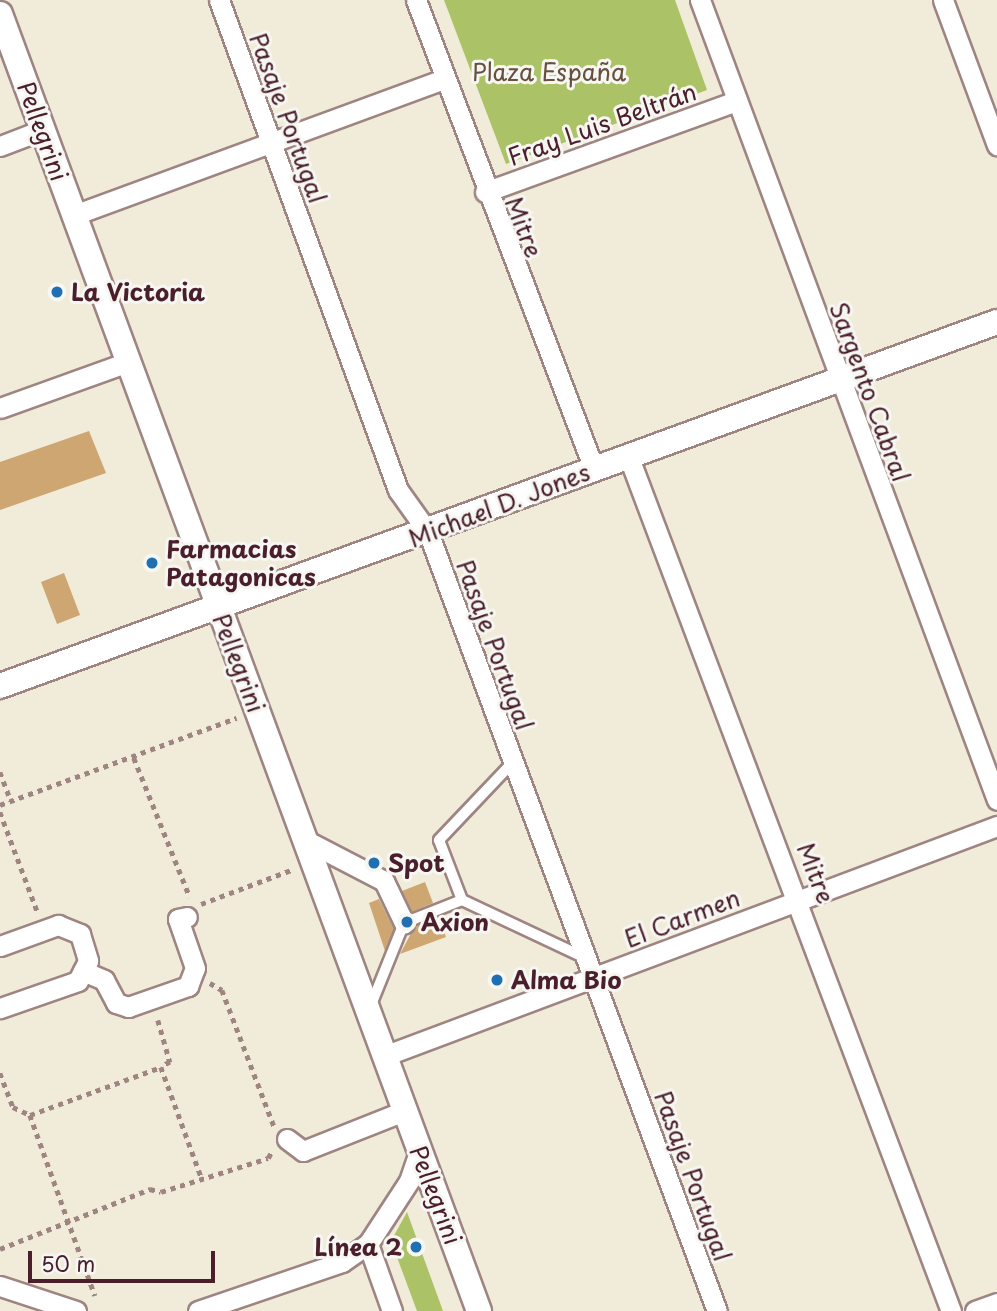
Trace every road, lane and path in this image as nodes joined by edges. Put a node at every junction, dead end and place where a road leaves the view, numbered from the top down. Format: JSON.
{"nodes":[{"id":1,"x":219,"y":0,"type":"edge"},
{"id":2,"x":416,"y":0,"type":"edge"},
{"id":3,"x":699,"y":0,"type":"edge"},
{"id":4,"x":943,"y":0,"type":"edge"},
{"id":5,"x":0,"y":14,"type":"edge"},
{"id":6,"x":443,"y":79,"type":"junction"},
{"id":7,"x":737,"y":101,"type":"junction"},
{"id":8,"x":42,"y":130,"type":"junction"},
{"id":9,"x":271,"y":141,"type":"junction"},
{"id":10,"x":997,"y":145,"type":"edge"},
{"id":11,"x":0,"y":146,"type":"edge"},
{"id":12,"x":485,"y":192,"type":"junction"},
{"id":13,"x":74,"y":215,"type":"junction"},
{"id":14,"x":997,"y":322,"type":"edge"},
{"id":15,"x":128,"y":362,"type":"junction"},
{"id":16,"x":839,"y":379,"type":"junction"},
{"id":17,"x":0,"y":408,"type":"edge"},
{"id":18,"x":628,"y":456,"type":"junction"},
{"id":19,"x":593,"y":470,"type":"junction"},
{"id":20,"x":428,"y":532,"type":"junction"},
{"id":21,"x":217,"y":607,"type":"junction"},
{"id":22,"x":0,"y":686,"type":"edge"},
{"id":23,"x":257,"y":710,"type":"junction"},
{"id":24,"x":134,"y":758,"type":"junction"},
{"id":25,"x":512,"y":763,"type":"junction"},
{"id":26,"x":0,"y":772,"type":"edge"},
{"id":27,"x":997,"y":800,"type":"edge"},
{"id":28,"x":11,"y":801,"type":"junction"},
{"id":29,"x":0,"y":805,"type":"edge"},
{"id":30,"x":0,"y":812,"type":"edge"},
{"id":31,"x":997,"y":826,"type":"edge"},
{"id":32,"x":309,"y":850,"type":"junction"},
{"id":33,"x":800,"y":899,"type":"junction"},
{"id":34,"x":462,"y":900,"type":"junction"},
{"id":35,"x":187,"y":917,"type":"dead end"},
{"id":36,"x":404,"y":923,"type":"junction"},
{"id":37,"x":43,"y":930,"type":"junction"},
{"id":38,"x":0,"y":946,"type":"edge"},
{"id":39,"x":583,"y":957,"type":"junction"},
{"id":40,"x":205,"y":969,"type":"dead end"},
{"id":41,"x":83,"y":971,"type":"junction"},
{"id":42,"x":592,"y":978,"type":"junction"},
{"id":43,"x":209,"y":982,"type":"junction"},
{"id":44,"x":198,"y":987,"type":"dead end"},
{"id":45,"x":0,"y":1008,"type":"edge"},
{"id":46,"x":368,"y":1012,"type":"junction"},
{"id":47,"x":156,"y":1016,"type":"dead end"},
{"id":48,"x":384,"y":1056,"type":"junction"},
{"id":49,"x":161,"y":1068,"type":"junction"},
{"id":50,"x":0,"y":1073,"type":"edge"},
{"id":51,"x":404,"y":1111,"type":"junction"},
{"id":52,"x":30,"y":1115,"type":"junction"},
{"id":53,"x":287,"y":1139,"type":"dead end"},
{"id":54,"x":419,"y":1149,"type":"junction"},
{"id":55,"x":202,"y":1179,"type":"junction"},
{"id":56,"x":66,"y":1223,"type":"junction"},
{"id":57,"x":368,"y":1244,"type":"junction"},
{"id":58,"x":0,"y":1249,"type":"edge"},
{"id":59,"x":0,"y":1286,"type":"edge"},
{"id":60,"x":95,"y":1296,"type":"dead end"},
{"id":61,"x":997,"y":1303,"type":"edge"},
{"id":62,"x":76,"y":1311,"type":"edge"},
{"id":63,"x":198,"y":1311,"type":"edge"},
{"id":64,"x":392,"y":1311,"type":"edge"},
{"id":65,"x":479,"y":1311,"type":"edge"},
{"id":66,"x":717,"y":1311,"type":"edge"},
{"id":67,"x":951,"y":1311,"type":"edge"},
{"id":68,"x":975,"y":1311,"type":"edge"}],
"edges":[{"from":1,"to":9,"type":"street","name":"Pasaje Portugal"},
{"from":2,"to":6,"type":"street","name":"Mitre"},
{"from":3,"to":7,"type":"street","name":"Sargento Cabral"},
{"from":4,"to":10,"type":"street"},
{"from":5,"to":8,"type":"street","name":"Pellegrini"},
{"from":6,"to":9,"type":"street"},
{"from":6,"to":12,"type":"street","name":"Mitre"},
{"from":7,"to":12,"type":"street","name":"Fray Luis Beltrán"},
{"from":7,"to":16,"type":"street","name":"Sargento Cabral"},
{"from":8,"to":11,"type":"street"},
{"from":8,"to":13,"type":"street","name":"Pellegrini"},
{"from":9,"to":13,"type":"street"},
{"from":9,"to":20,"type":"street","name":"Pasaje Portugal"},
{"from":12,"to":19,"type":"street","name":"Mitre"},
{"from":13,"to":15,"type":"street","name":"Pellegrini"},
{"from":14,"to":16,"type":"street","name":"Michael D. Jones"},
{"from":15,"to":17,"type":"street"},
{"from":15,"to":21,"type":"street","name":"Pellegrini"},
{"from":16,"to":18,"type":"street","name":"Michael D. Jones"},
{"from":16,"to":27,"type":"street","name":"Sargento Cabral"},
{"from":18,"to":19,"type":"street","name":"Michael D. Jones"},
{"from":18,"to":33,"type":"street","name":"Mitre"},
{"from":19,"to":20,"type":"street","name":"Michael D. Jones"},
{"from":20,"to":21,"type":"street","name":"Michael D. Jones"},
{"from":20,"to":25,"type":"street","name":"Pasaje Portugal"},
{"from":21,"to":22,"type":"street","name":"Michael D. Jones"},
{"from":21,"to":23,"type":"street","name":"Pellegrini"},
{"from":23,"to":24,"type":"path"},
{"from":23,"to":32,"type":"street","name":"Pellegrini"},
{"from":24,"to":28,"type":"path"},
{"from":24,"to":32,"type":"path"},
{"from":25,"to":34,"type":"lane"},
{"from":25,"to":39,"type":"street","name":"Pasaje Portugal"},
{"from":26,"to":28,"type":"path"},
{"from":28,"to":29,"type":"path"},
{"from":30,"to":37,"type":"path"},
{"from":31,"to":33,"type":"street","name":"El Carmen"},
{"from":32,"to":36,"type":"street"},
{"from":32,"to":46,"type":"street","name":"Pellegrini"},
{"from":33,"to":42,"type":"street","name":"El Carmen"},
{"from":33,"to":67,"type":"street","name":"Mitre"},
{"from":34,"to":36,"type":"lane"},
{"from":34,"to":39,"type":"lane"},
{"from":35,"to":41,"type":"street"},
{"from":36,"to":46,"type":"lane"},
{"from":37,"to":38,"type":"street"},
{"from":37,"to":41,"type":"street"},
{"from":39,"to":42,"type":"street","name":"Pasaje Portugal"},
{"from":40,"to":43,"type":"path"},
{"from":41,"to":45,"type":"street"},
{"from":42,"to":48,"type":"street","name":"El Carmen"},
{"from":42,"to":66,"type":"street","name":"Pasaje Portugal"},
{"from":43,"to":44,"type":"path"},
{"from":43,"to":55,"type":"path"},
{"from":46,"to":48,"type":"street","name":"Pellegrini"},
{"from":47,"to":49,"type":"path"},
{"from":48,"to":51,"type":"street","name":"Pellegrini"},
{"from":49,"to":52,"type":"path"},
{"from":49,"to":55,"type":"path"},
{"from":50,"to":52,"type":"path"},
{"from":51,"to":53,"type":"street"},
{"from":51,"to":54,"type":"street","name":"Pellegrini"},
{"from":52,"to":56,"type":"path"},
{"from":54,"to":57,"type":"street"},
{"from":54,"to":65,"type":"street","name":"Pellegrini"},
{"from":55,"to":56,"type":"path"},
{"from":56,"to":58,"type":"path"},
{"from":56,"to":60,"type":"path"},
{"from":57,"to":63,"type":"street"},
{"from":57,"to":64,"type":"street"},
{"from":59,"to":62,"type":"street"},
{"from":61,"to":68,"type":"street"}]}
